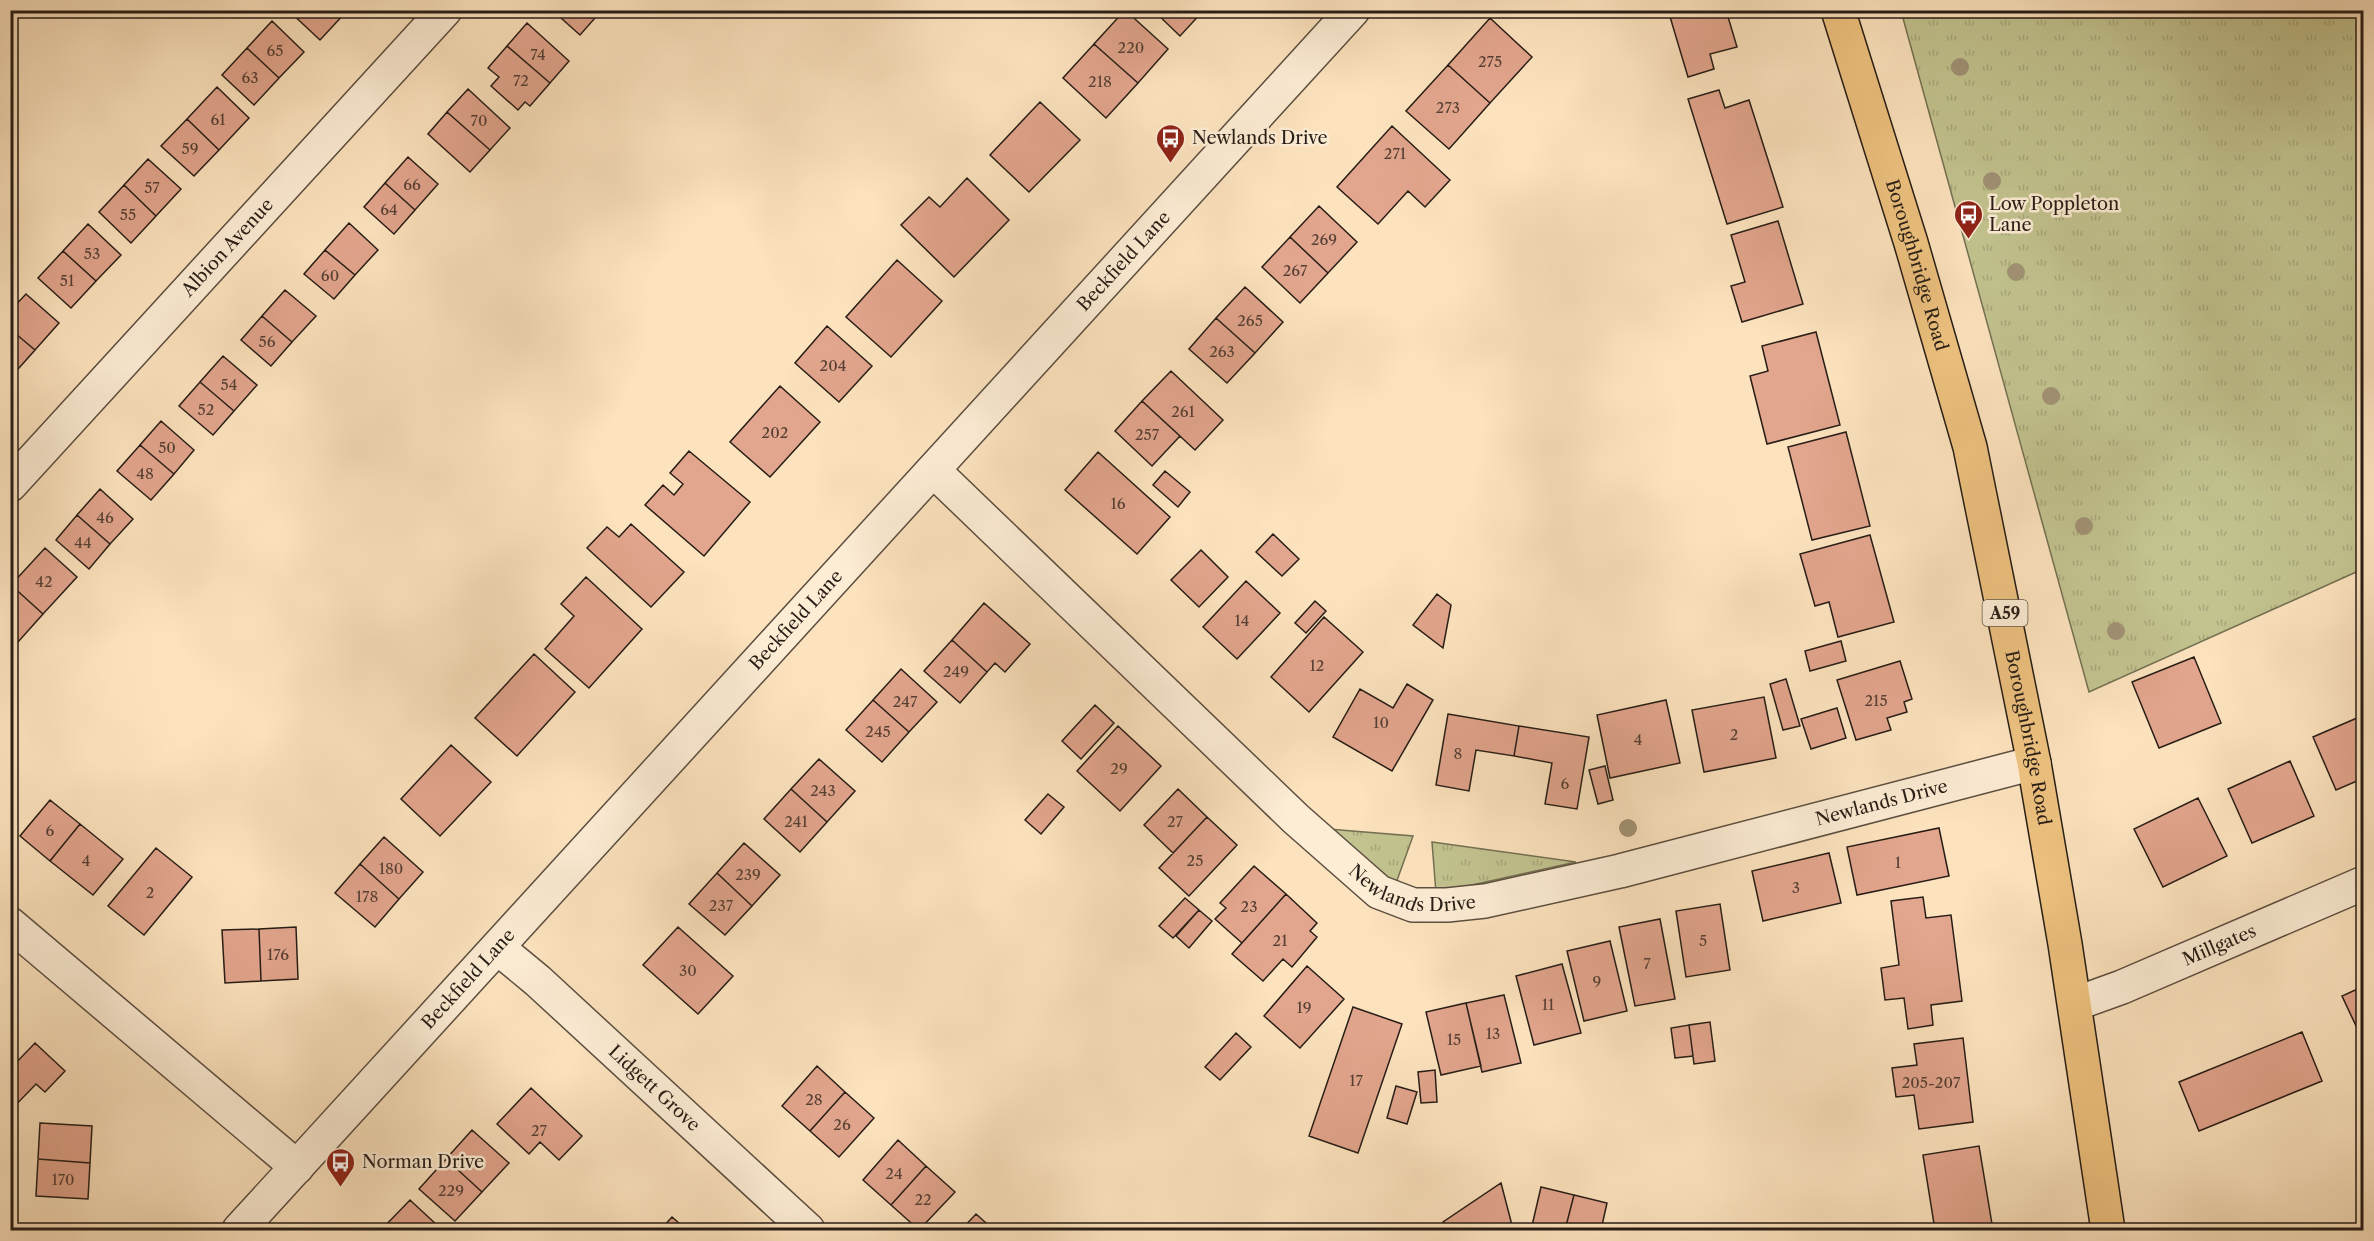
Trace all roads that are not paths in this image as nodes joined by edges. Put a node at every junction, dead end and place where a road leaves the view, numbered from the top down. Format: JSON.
{"nodes":[{"id":1,"x":445,"y":10,"type":"edge"},
{"id":2,"x":1353,"y":10,"type":"edge"},
{"id":3,"x":1838,"y":10,"type":"edge"},
{"id":4,"x":934,"y":471,"type":"junction"},
{"id":5,"x":10,"y":485,"type":"edge"},
{"id":6,"x":2034,"y":763,"type":"junction"},
{"id":7,"x":2364,"y":883,"type":"edge"},
{"id":8,"x":10,"y":924,"type":"edge"},
{"id":9,"x":498,"y":948,"type":"junction"},
{"id":10,"x":2075,"y":1004,"type":"junction"},
{"id":11,"x":297,"y":1167,"type":"junction"},
{"id":12,"x":239,"y":1230,"type":"edge"},
{"id":13,"x":808,"y":1230,"type":"edge"},
{"id":14,"x":2108,"y":1230,"type":"edge"}],
"edges":[{"from":1,"to":5,"type":"street","name":"Albion Avenue"},
{"from":2,"to":4,"type":"street","name":"Beckfield Lane"},
{"from":3,"to":6,"type":"main road","name":"Boroughbridge Road","number":"A59"},
{"from":4,"to":6,"type":"street","name":"Newlands Drive"},
{"from":4,"to":9,"type":"street","name":"Beckfield Lane"},
{"from":6,"to":10,"type":"main road","name":"Boroughbridge Road","number":"A59"},
{"from":7,"to":10,"type":"street","name":"Millgates"},
{"from":8,"to":11,"type":"street"},
{"from":9,"to":11,"type":"street","name":"Beckfield Lane"},
{"from":9,"to":13,"type":"street","name":"Lidgett Grove"},
{"from":10,"to":14,"type":"main road","name":"Boroughbridge Road","number":"A59"},
{"from":11,"to":12,"type":"street","name":"Beckfield Lane"}]}
